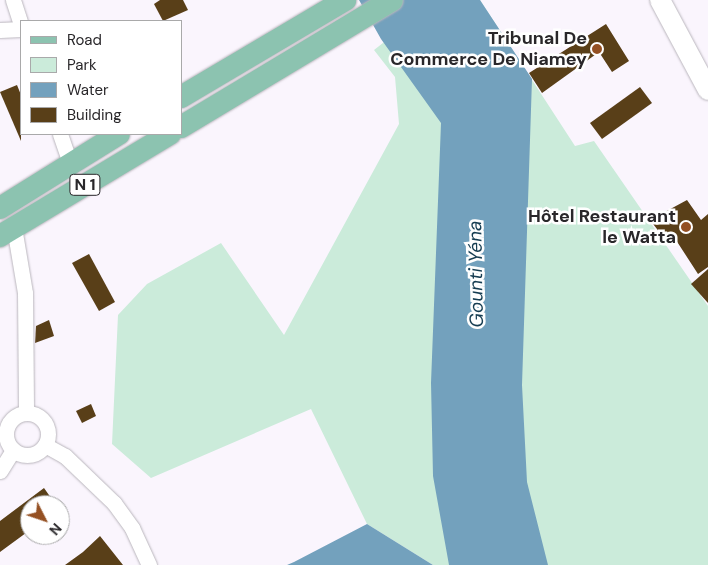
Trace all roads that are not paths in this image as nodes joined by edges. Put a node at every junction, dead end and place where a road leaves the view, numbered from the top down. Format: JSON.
{"nodes":[{"id":1,"x":13,"y":0,"type":"edge"},
{"id":2,"x":392,"y":0,"type":"edge"},
{"id":3,"x":660,"y":0,"type":"edge"},
{"id":4,"x":342,"y":2,"type":"edge"},
{"id":5,"x":20,"y":21,"type":"edge"},
{"id":6,"x":20,"y":29,"type":"edge"},
{"id":7,"x":0,"y":30,"type":"edge"},
{"id":8,"x":708,"y":90,"type":"edge"},
{"id":9,"x":182,"y":96,"type":"edge"},
{"id":10,"x":182,"y":126,"type":"edge"},
{"id":11,"x":60,"y":135,"type":"edge"},
{"id":12,"x":117,"y":135,"type":"edge"},
{"id":13,"x":168,"y":135,"type":"edge"},
{"id":14,"x":70,"y":163,"type":"junction"},
{"id":15,"x":3,"y":200,"type":"edge"},
{"id":16,"x":7,"y":231,"type":"edge"},
{"id":17,"x":26,"y":413,"type":"junction"},
{"id":18,"x":45,"y":445,"type":"junction"},
{"id":19,"x":13,"y":450,"type":"junction"},
{"id":20,"x":0,"y":471,"type":"edge"},
{"id":21,"x":149,"y":565,"type":"edge"}],
"edges":[{"from":1,"to":5,"type":"street"},
{"from":2,"to":10,"type":"main road"},
{"from":3,"to":8,"type":"street"},
{"from":4,"to":9,"type":"main road"},
{"from":6,"to":7,"type":"street"},
{"from":11,"to":14,"type":"street"},
{"from":12,"to":14,"type":"main road","number":"N 1"},
{"from":13,"to":16,"type":"main road","number":"N 1"},
{"from":14,"to":15,"type":"main road"},
{"from":16,"to":17,"type":"street"},
{"from":17,"to":18,"type":"street"},
{"from":17,"to":19,"type":"street"},
{"from":18,"to":19,"type":"street"},
{"from":18,"to":21,"type":"street"},
{"from":19,"to":20,"type":"street"}]}
